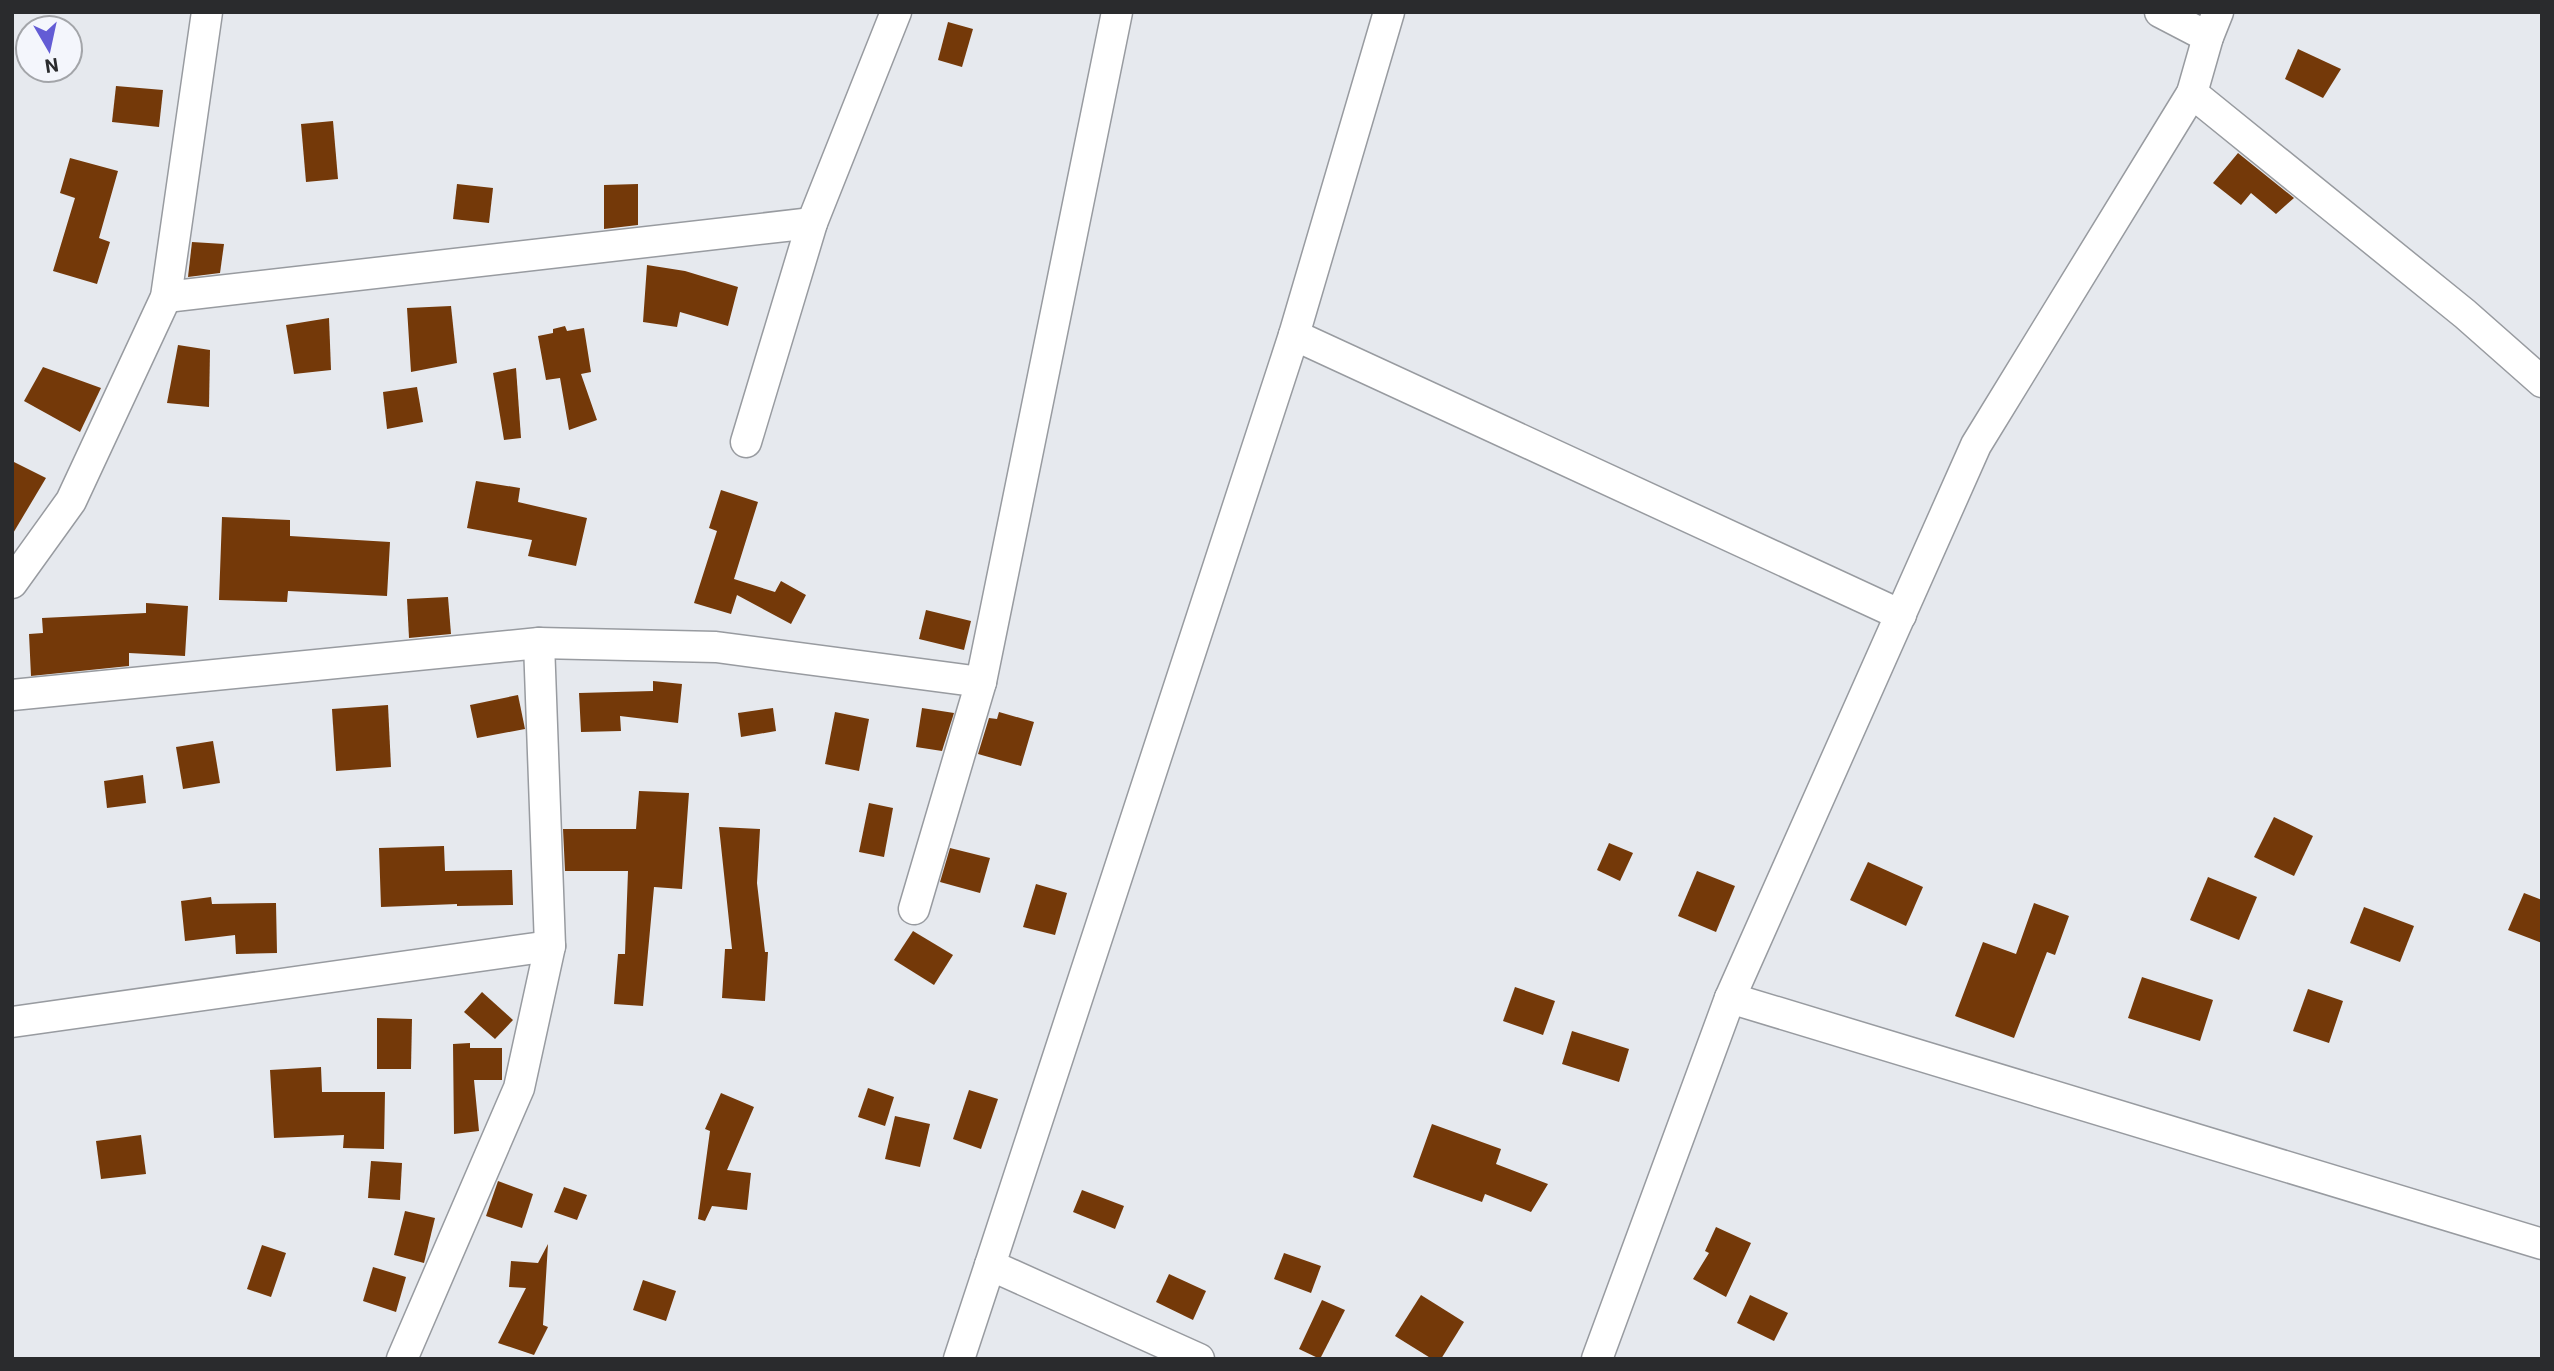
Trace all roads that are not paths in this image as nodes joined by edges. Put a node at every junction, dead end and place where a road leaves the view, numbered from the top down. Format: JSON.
{"nodes":[{"id":1,"x":207,"y":12,"type":"edge"},
{"id":2,"x":896,"y":12,"type":"edge"},
{"id":3,"x":1117,"y":12,"type":"edge"},
{"id":4,"x":1389,"y":12,"type":"edge"},
{"id":5,"x":2161,"y":12,"type":"edge"},
{"id":6,"x":2213,"y":25,"type":"edge"},
{"id":7,"x":2192,"y":93,"type":"junction"},
{"id":8,"x":812,"y":223,"type":"junction"},
{"id":9,"x":166,"y":297,"type":"junction"},
{"id":10,"x":1294,"y":335,"type":"junction"},
{"id":11,"x":2542,"y":382,"type":"edge"},
{"id":12,"x":746,"y":442,"type":"dead end"},
{"id":13,"x":12,"y":583,"type":"edge"},
{"id":14,"x":1901,"y":615,"type":"junction"},
{"id":15,"x":539,"y":643,"type":"junction"},
{"id":16,"x":981,"y":682,"type":"junction"},
{"id":17,"x":12,"y":695,"type":"edge"},
{"id":18,"x":914,"y":909,"type":"dead end"},
{"id":19,"x":550,"y":946,"type":"junction"},
{"id":20,"x":1730,"y":998,"type":"junction"},
{"id":21,"x":12,"y":1022,"type":"edge"},
{"id":22,"x":2542,"y":1244,"type":"edge"},
{"id":23,"x":989,"y":1265,"type":"junction"},
{"id":24,"x":402,"y":1359,"type":"edge"},
{"id":25,"x":959,"y":1359,"type":"edge"},
{"id":26,"x":1199,"y":1359,"type":"edge"},
{"id":27,"x":1597,"y":1359,"type":"edge"}],
"edges":[{"from":1,"to":9,"type":"street"},
{"from":2,"to":8,"type":"street"},
{"from":3,"to":16,"type":"street"},
{"from":4,"to":10,"type":"street"},
{"from":5,"to":6,"type":"street"},
{"from":6,"to":7,"type":"street"},
{"from":7,"to":11,"type":"street"},
{"from":7,"to":14,"type":"street"},
{"from":8,"to":9,"type":"street"},
{"from":8,"to":12,"type":"street"},
{"from":9,"to":13,"type":"street"},
{"from":10,"to":14,"type":"street"},
{"from":10,"to":23,"type":"street"},
{"from":14,"to":20,"type":"street"},
{"from":15,"to":16,"type":"street"},
{"from":15,"to":17,"type":"street"},
{"from":15,"to":19,"type":"street"},
{"from":16,"to":18,"type":"street"},
{"from":19,"to":21,"type":"street"},
{"from":19,"to":24,"type":"street"},
{"from":20,"to":22,"type":"street"},
{"from":20,"to":27,"type":"street"},
{"from":23,"to":25,"type":"street"},
{"from":23,"to":26,"type":"street"}]}
